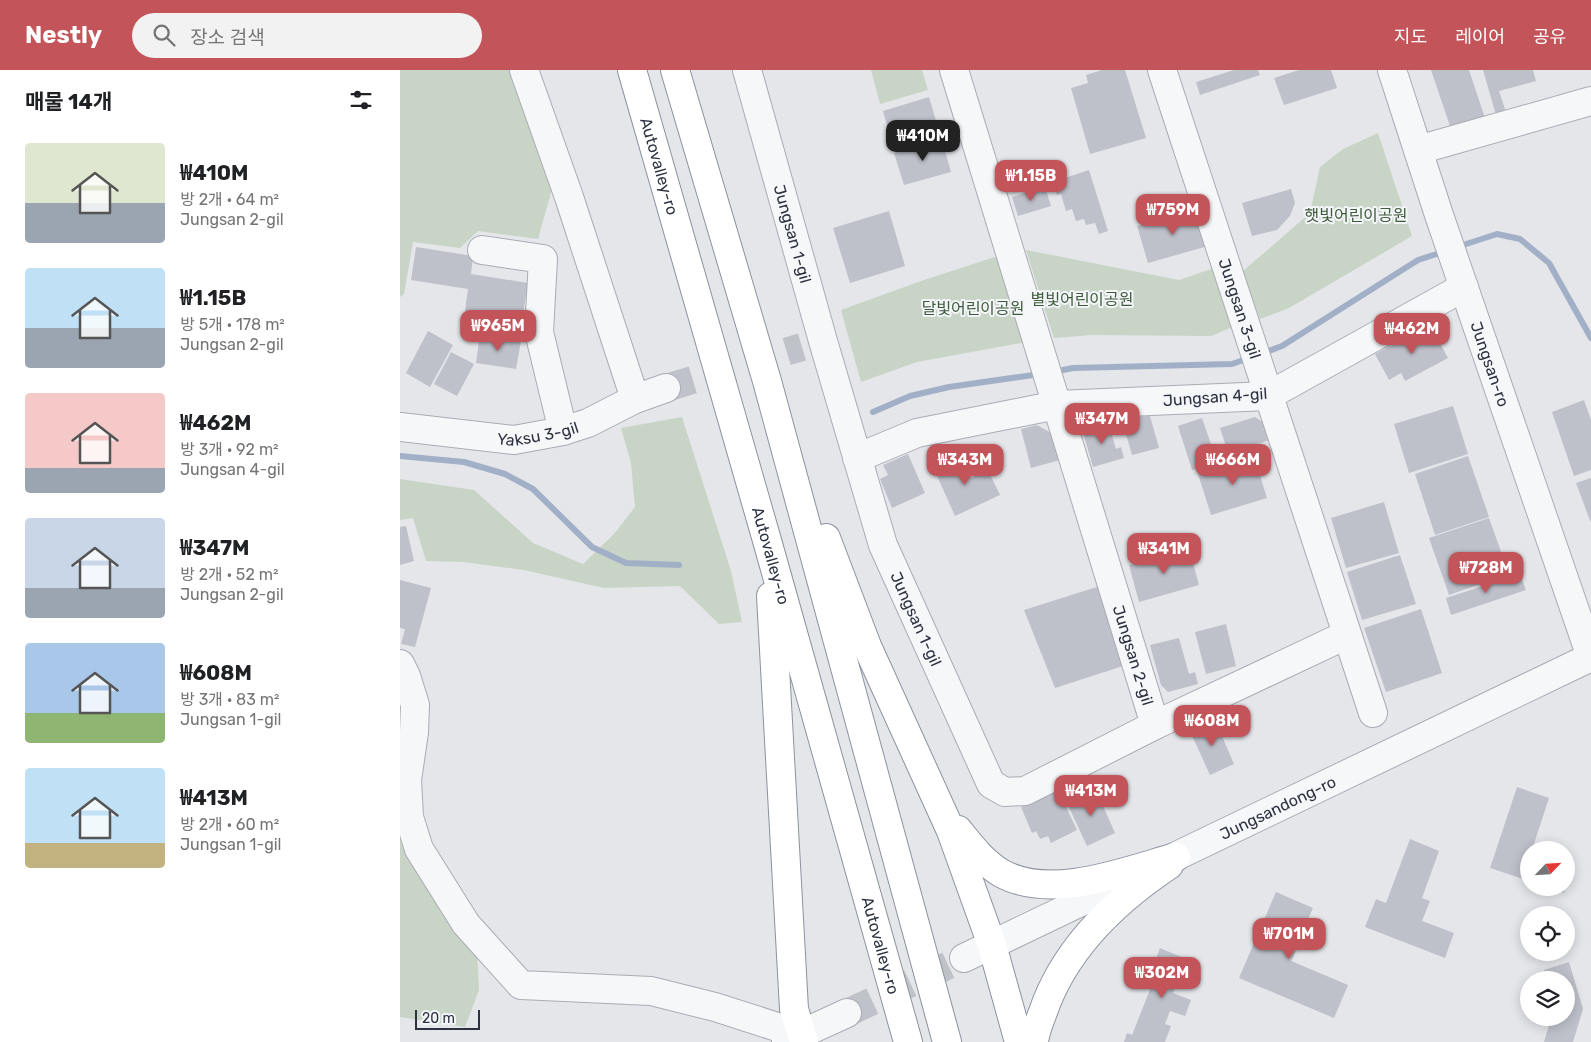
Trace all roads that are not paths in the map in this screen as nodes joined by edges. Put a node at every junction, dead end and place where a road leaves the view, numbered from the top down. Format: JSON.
{"nodes":[{"id":1,"x":524,"y":70,"type":"edge"},
{"id":2,"x":632,"y":70,"type":"edge"},
{"id":3,"x":675,"y":70,"type":"edge"},
{"id":4,"x":747,"y":70,"type":"edge"},
{"id":5,"x":954,"y":70,"type":"edge"},
{"id":6,"x":1162,"y":70,"type":"edge"},
{"id":7,"x":1392,"y":70,"type":"edge"},
{"id":8,"x":1591,"y":101,"type":"edge"},
{"id":9,"x":1418,"y":150,"type":"junction"},
{"id":10,"x":482,"y":250,"type":"dead end"},
{"id":11,"x":1464,"y":287,"type":"junction"},
{"id":12,"x":767,"y":381,"type":"junction"},
{"id":13,"x":666,"y":388,"type":"tunnel mouth"},
{"id":14,"x":1265,"y":388,"type":"junction"},
{"id":15,"x":1054,"y":396,"type":"junction"},
{"id":16,"x":635,"y":399,"type":"junction"},
{"id":17,"x":400,"y":427,"type":"edge"},
{"id":18,"x":563,"y":431,"type":"junction"},
{"id":19,"x":855,"y":449,"type":"junction"},
{"id":20,"x":768,"y":544,"type":"junction"},
{"id":21,"x":1346,"y":634,"type":"junction"},
{"id":22,"x":1591,"y":657,"type":"edge"},
{"id":23,"x":400,"y":664,"type":"edge"},
{"id":24,"x":1372,"y":713,"type":"dead end"},
{"id":25,"x":1155,"y":725,"type":"junction"},
{"id":26,"x":941,"y":809,"type":"junction"},
{"id":27,"x":1185,"y":853,"type":"junction"},
{"id":28,"x":992,"y":945,"type":"junction"},
{"id":29,"x":964,"y":958,"type":"tunnel mouth"},
{"id":30,"x":848,"y":1013,"type":"tunnel mouth"},
{"id":31,"x":797,"y":1040,"type":"edge"},
{"id":32,"x":908,"y":1042,"type":"edge"},
{"id":33,"x":947,"y":1042,"type":"edge"},
{"id":34,"x":1019,"y":1042,"type":"edge"},
{"id":35,"x":1034,"y":1042,"type":"edge"}],
"edges":[{"from":1,"to":16,"type":"street"},
{"from":2,"to":20,"type":"highway","name":"Autovalley-ro"},
{"from":3,"to":12,"type":"highway"},
{"from":4,"to":19,"type":"street","name":"Jungsan 1-gil"},
{"from":5,"to":15,"type":"street","name":"Jungsan 2-gil"},
{"from":6,"to":14,"type":"street","name":"Jungsan 3-gil"},
{"from":7,"to":9,"type":"street","name":"Jungsan-ro"},
{"from":8,"to":9,"type":"street"},
{"from":9,"to":11,"type":"street","name":"Jungsan-ro"},
{"from":10,"to":18,"type":"street"},
{"from":11,"to":14,"type":"street","name":"Jungsan 4-gil"},
{"from":11,"to":22,"type":"street","name":"Jungsan-ro"},
{"from":12,"to":26,"type":"highway"},
{"from":12,"to":33,"type":"highway"},
{"from":13,"to":16,"type":"street","name":"Yaksu 3-gil"},
{"from":14,"to":15,"type":"street","name":"Jungsan 4-gil"},
{"from":14,"to":21,"type":"street","name":"Jungsan 3-gil"},
{"from":15,"to":19,"type":"street","name":"Jungsan 4-gil"},
{"from":15,"to":25,"type":"street","name":"Jungsan 2-gil"},
{"from":16,"to":18,"type":"street","name":"Yaksu 3-gil"},
{"from":17,"to":18,"type":"street","name":"Yaksu 3-gil"},
{"from":19,"to":25,"type":"street","name":"Jungsan 1-gil"},
{"from":20,"to":31,"type":"highway"},
{"from":20,"to":32,"type":"highway","name":"Autovalley-ro"},
{"from":21,"to":24,"type":"street","name":"Jungsan 3-gil"},
{"from":21,"to":25,"type":"street","name":"Jungsan 1-gil"},
{"from":22,"to":27,"type":"street","name":"Jungsandong-ro"},
{"from":23,"to":31,"type":"street"},
{"from":26,"to":27,"type":"highway"},
{"from":26,"to":28,"type":"highway"},
{"from":27,"to":28,"type":"street","name":"Jungsandong-ro"},
{"from":27,"to":35,"type":"highway"},
{"from":28,"to":29,"type":"street","name":"Jungsandong-ro"},
{"from":28,"to":34,"type":"highway"},
{"from":30,"to":31,"type":"street"}]}
